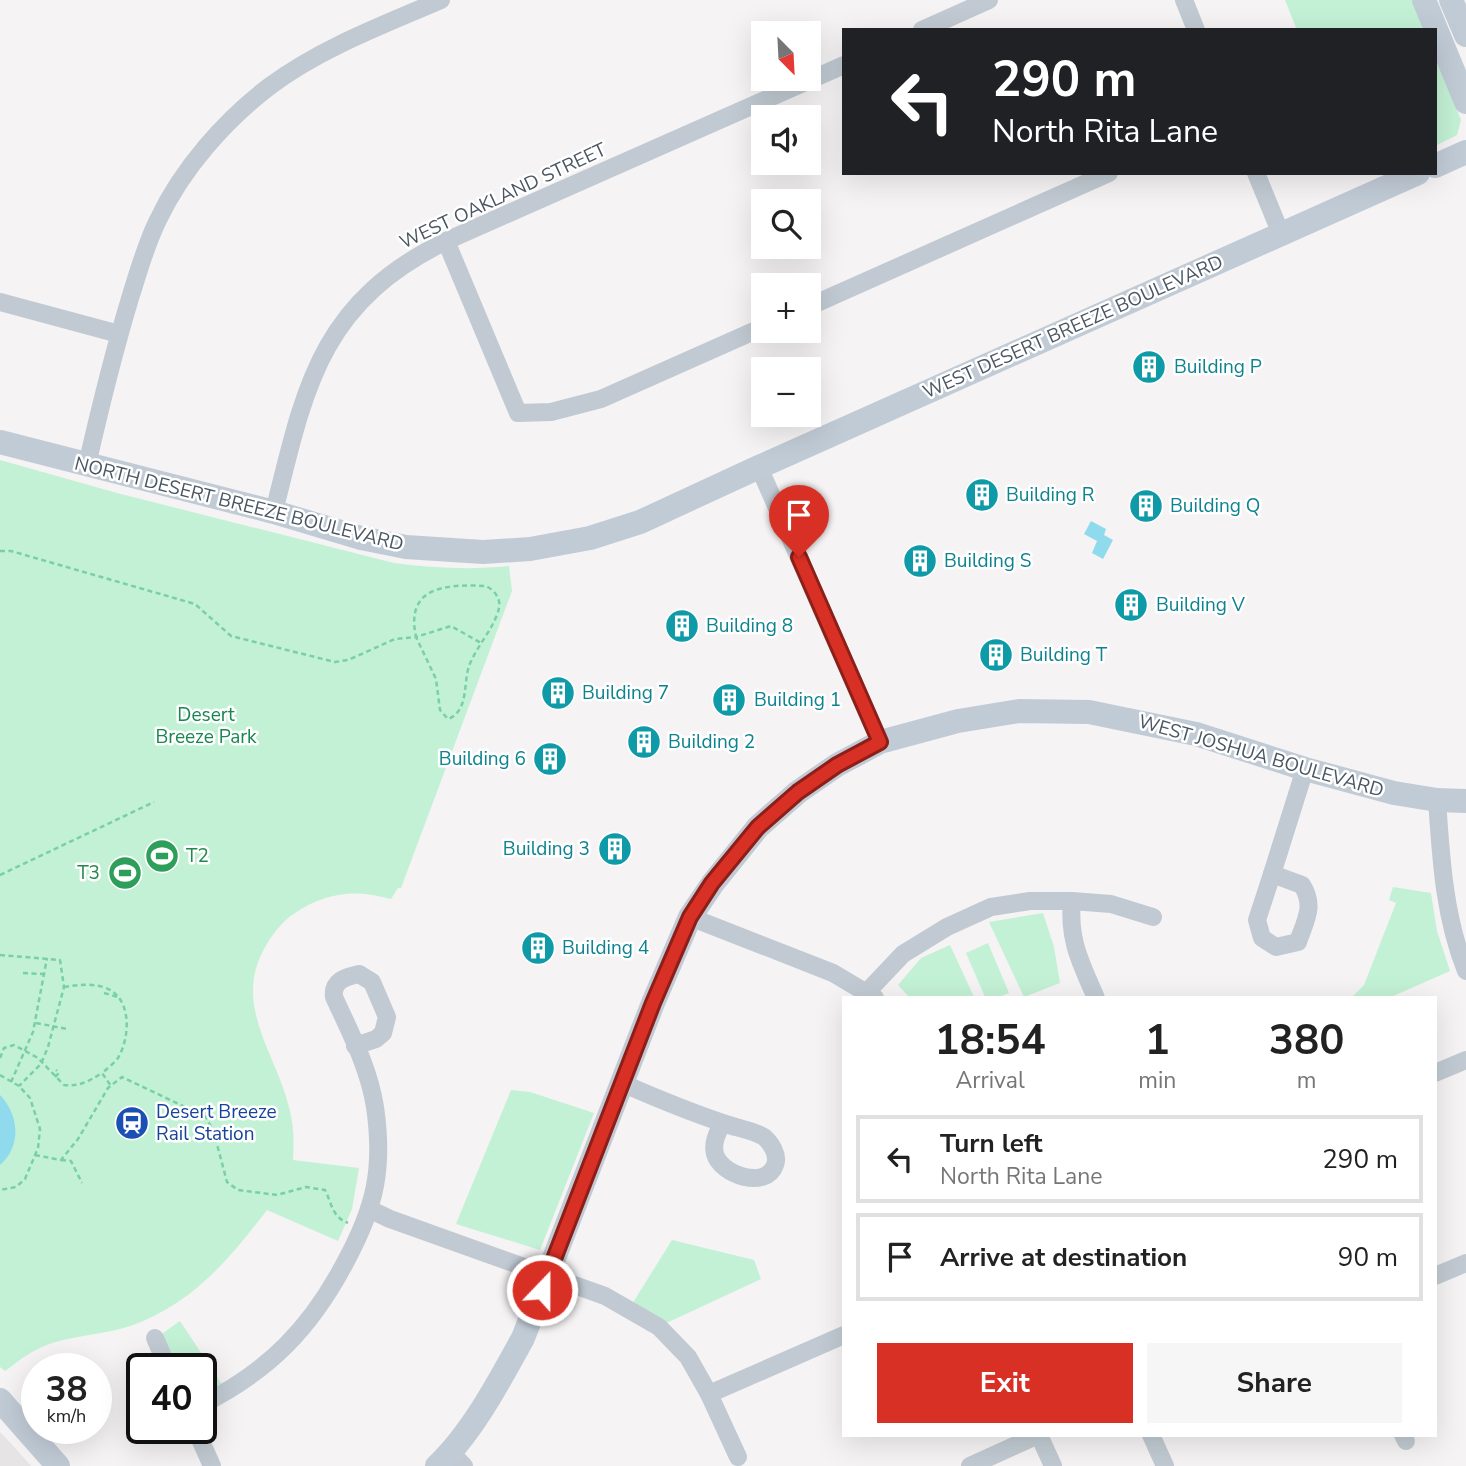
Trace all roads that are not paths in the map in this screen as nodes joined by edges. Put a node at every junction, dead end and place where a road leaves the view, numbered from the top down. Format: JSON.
{"nodes":[{"id":1,"x":441,"y":0,"type":"edge"},
{"id":2,"x":989,"y":0,"type":"edge"},
{"id":3,"x":1184,"y":0,"type":"edge"},
{"id":4,"x":1424,"y":0,"type":"edge"},
{"id":5,"x":1451,"y":0,"type":"edge"},
{"id":6,"x":926,"y":28,"type":"edge"},
{"id":7,"x":1195,"y":28,"type":"edge"},
{"id":8,"x":1436,"y":28,"type":"edge"},
{"id":9,"x":1437,"y":32,"type":"edge"},
{"id":10,"x":1466,"y":35,"type":"edge"},
{"id":11,"x":842,"y":66,"type":"edge"},
{"id":12,"x":1466,"y":102,"type":"edge"},
{"id":13,"x":1466,"y":152,"type":"edge"},
{"id":14,"x":1437,"y":165,"type":"edge"},
{"id":15,"x":1105,"y":175,"type":"edge"},
{"id":16,"x":1257,"y":175,"type":"edge"},
{"id":17,"x":1414,"y":175,"type":"edge"},
{"id":18,"x":1281,"y":234,"type":"junction"},
{"id":19,"x":446,"y":241,"type":"junction"},
{"id":20,"x":821,"y":301,"type":"edge"},
{"id":21,"x":0,"y":302,"type":"edge"},
{"id":22,"x":751,"y":332,"type":"edge"},
{"id":23,"x":119,"y":334,"type":"junction"},
{"id":24,"x":0,"y":442,"type":"edge"},
{"id":25,"x":87,"y":465,"type":"junction"},
{"id":26,"x":758,"y":467,"type":"junction"},
{"id":27,"x":274,"y":512,"type":"junction"},
{"id":28,"x":880,"y":742,"type":"junction"},
{"id":29,"x":1305,"y":769,"type":"junction"},
{"id":30,"x":1437,"y":800,"type":"junction"},
{"id":31,"x":1466,"y":801,"type":"edge"},
{"id":32,"x":1272,"y":874,"type":"dead end"},
{"id":33,"x":1072,"y":901,"type":"junction"},
{"id":34,"x":690,"y":917,"type":"junction"},
{"id":35,"x":1153,"y":917,"type":"dead end"},
{"id":36,"x":1466,"y":971,"type":"edge"},
{"id":37,"x":871,"y":995,"type":"edge"},
{"id":38,"x":1095,"y":996,"type":"edge"},
{"id":39,"x":355,"y":1046,"type":"dead end"},
{"id":40,"x":1466,"y":1060,"type":"edge"},
{"id":41,"x":1437,"y":1072,"type":"edge"},
{"id":42,"x":624,"y":1084,"type":"junction"},
{"id":43,"x":722,"y":1123,"type":"dead end"},
{"id":44,"x":371,"y":1210,"type":"junction"},
{"id":45,"x":1466,"y":1263,"type":"edge"},
{"id":46,"x":1437,"y":1275,"type":"edge"},
{"id":47,"x":548,"y":1276,"type":"junction"},
{"id":48,"x":842,"y":1336,"type":"edge"},
{"id":49,"x":155,"y":1338,"type":"dead end"},
{"id":50,"x":162,"y":1353,"type":"edge"},
{"id":51,"x":709,"y":1394,"type":"junction"},
{"id":52,"x":217,"y":1397,"type":"edge"},
{"id":53,"x":0,"y":1400,"type":"edge"},
{"id":54,"x":1034,"y":1437,"type":"edge"},
{"id":55,"x":1039,"y":1437,"type":"edge"},
{"id":56,"x":1153,"y":1437,"type":"edge"},
{"id":57,"x":202,"y":1444,"type":"edge"},
{"id":58,"x":738,"y":1457,"type":"dead end"},
{"id":59,"x":451,"y":1461,"type":"edge"},
{"id":60,"x":58,"y":1466,"type":"edge"},
{"id":61,"x":212,"y":1466,"type":"edge"},
{"id":62,"x":970,"y":1466,"type":"edge"},
{"id":63,"x":1052,"y":1466,"type":"edge"},
{"id":64,"x":1165,"y":1466,"type":"edge"}],
"edges":[{"from":1,"to":23,"type":"street"},
{"from":2,"to":6,"type":"street"},
{"from":3,"to":7,"type":"street"},
{"from":4,"to":8,"type":"street"},
{"from":5,"to":10,"type":"street"},
{"from":9,"to":12,"type":"street"},
{"from":11,"to":19,"type":"street","name":"WEST OAKLAND STREET"},
{"from":13,"to":14,"type":"street"},
{"from":15,"to":20,"type":"street"},
{"from":16,"to":18,"type":"street"},
{"from":17,"to":18,"type":"street","name":"WEST DESERT BREEZE BOULEVARD"},
{"from":18,"to":26,"type":"street","name":"WEST DESERT BREEZE BOULEVARD"},
{"from":19,"to":22,"type":"street"},
{"from":19,"to":27,"type":"street","name":"WEST OAKLAND STREET"},
{"from":21,"to":23,"type":"street"},
{"from":23,"to":25,"type":"street"},
{"from":24,"to":25,"type":"street","name":"NORTH DESERT BREEZE BOULEVARD"},
{"from":25,"to":27,"type":"street","name":"NORTH DESERT BREEZE BOULEVARD"},
{"from":26,"to":27,"type":"street","name":"NORTH DESERT BREEZE BOULEVARD"},
{"from":26,"to":28,"type":"street"},
{"from":28,"to":29,"type":"street","name":"WEST JOSHUA BOULEVARD"},
{"from":28,"to":34,"type":"street","name":"WEST JOSHUA BOULEVARD"},
{"from":29,"to":30,"type":"street","name":"WEST JOSHUA BOULEVARD"},
{"from":29,"to":32,"type":"street"},
{"from":30,"to":31,"type":"street","name":"WEST JOSHUA BOULEVARD"},
{"from":30,"to":36,"type":"street"},
{"from":33,"to":35,"type":"street"},
{"from":33,"to":37,"type":"street"},
{"from":33,"to":38,"type":"street"},
{"from":34,"to":37,"type":"street"},
{"from":34,"to":42,"type":"street","name":"WEST JOSHUA BOULEVARD"},
{"from":39,"to":44,"type":"street"},
{"from":40,"to":41,"type":"street"},
{"from":42,"to":43,"type":"street"},
{"from":42,"to":47,"type":"street","name":"WEST JOSHUA BOULEVARD"},
{"from":44,"to":47,"type":"street"},
{"from":44,"to":52,"type":"street"},
{"from":45,"to":46,"type":"street"},
{"from":47,"to":51,"type":"street"},
{"from":47,"to":59,"type":"street","name":"WEST JOSHUA BOULEVARD"},
{"from":48,"to":51,"type":"street"},
{"from":49,"to":50,"type":"street"},
{"from":51,"to":58,"type":"street"},
{"from":53,"to":60,"type":"street"},
{"from":54,"to":62,"type":"street"},
{"from":55,"to":63,"type":"street"},
{"from":56,"to":64,"type":"street"},
{"from":57,"to":61,"type":"street"}]}
